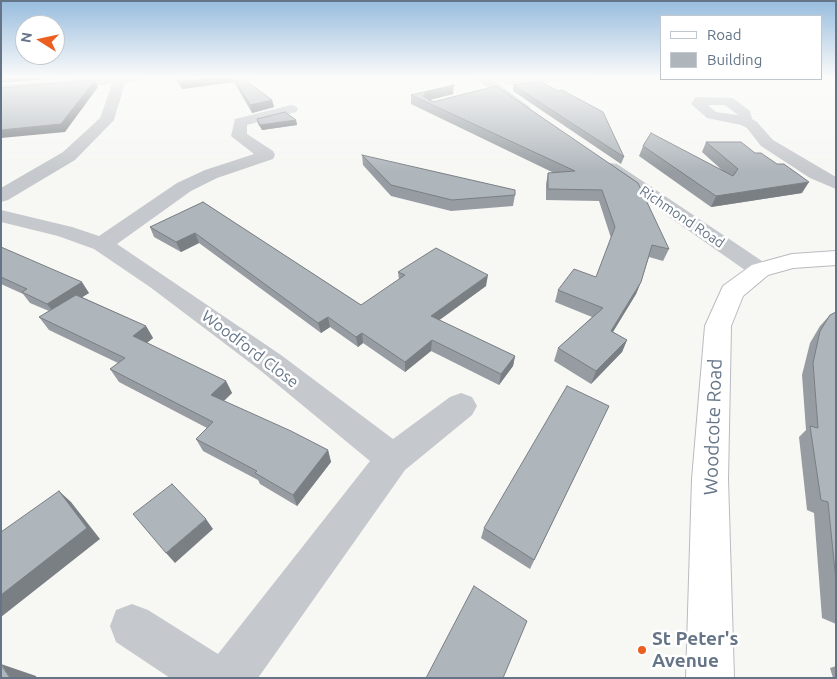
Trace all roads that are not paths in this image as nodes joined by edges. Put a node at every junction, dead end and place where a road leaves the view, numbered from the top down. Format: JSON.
{"nodes":[{"id":1,"x":111,"y":109,"type":"edge"},
{"id":2,"x":291,"y":109,"type":"dead end"},
{"id":3,"x":524,"y":109,"type":"edge"},
{"id":4,"x":704,"y":109,"type":"edge"},
{"id":5,"x":738,"y":109,"type":"edge"},
{"id":6,"x":536,"y":117,"type":"edge"},
{"id":7,"x":745,"y":121,"type":"junction"},
{"id":8,"x":600,"y":161,"type":"edge"},
{"id":9,"x":836,"y":184,"type":"edge"},
{"id":10,"x":1,"y":196,"type":"edge"},
{"id":11,"x":1,"y":216,"type":"edge"},
{"id":12,"x":102,"y":244,"type":"junction"},
{"id":13,"x":836,"y":258,"type":"edge"},
{"id":14,"x":760,"y":270,"type":"junction"},
{"id":15,"x":461,"y":406,"type":"dead end"},
{"id":16,"x":393,"y":459,"type":"junction"},
{"id":17,"x":132,"y":626,"type":"dead end"},
{"id":18,"x":212,"y":678,"type":"edge"},
{"id":19,"x":229,"y":678,"type":"edge"},
{"id":20,"x":710,"y":678,"type":"edge"}],
"edges":[{"from":1,"to":10,"type":"street"},
{"from":2,"to":12,"type":"street"},
{"from":3,"to":6,"type":"street"},
{"from":4,"to":7,"type":"street"},
{"from":5,"to":7,"type":"street"},
{"from":7,"to":9,"type":"street"},
{"from":8,"to":14,"type":"street","name":"Richmond Road"},
{"from":11,"to":12,"type":"street","name":"Woodford Close"},
{"from":12,"to":16,"type":"street","name":"Woodford Close"},
{"from":13,"to":14,"type":"main road","name":"Woodcote Road"},
{"from":14,"to":20,"type":"main road","name":"Woodcote Road"},
{"from":15,"to":16,"type":"street"},
{"from":16,"to":19,"type":"street"},
{"from":17,"to":18,"type":"street"}]}
